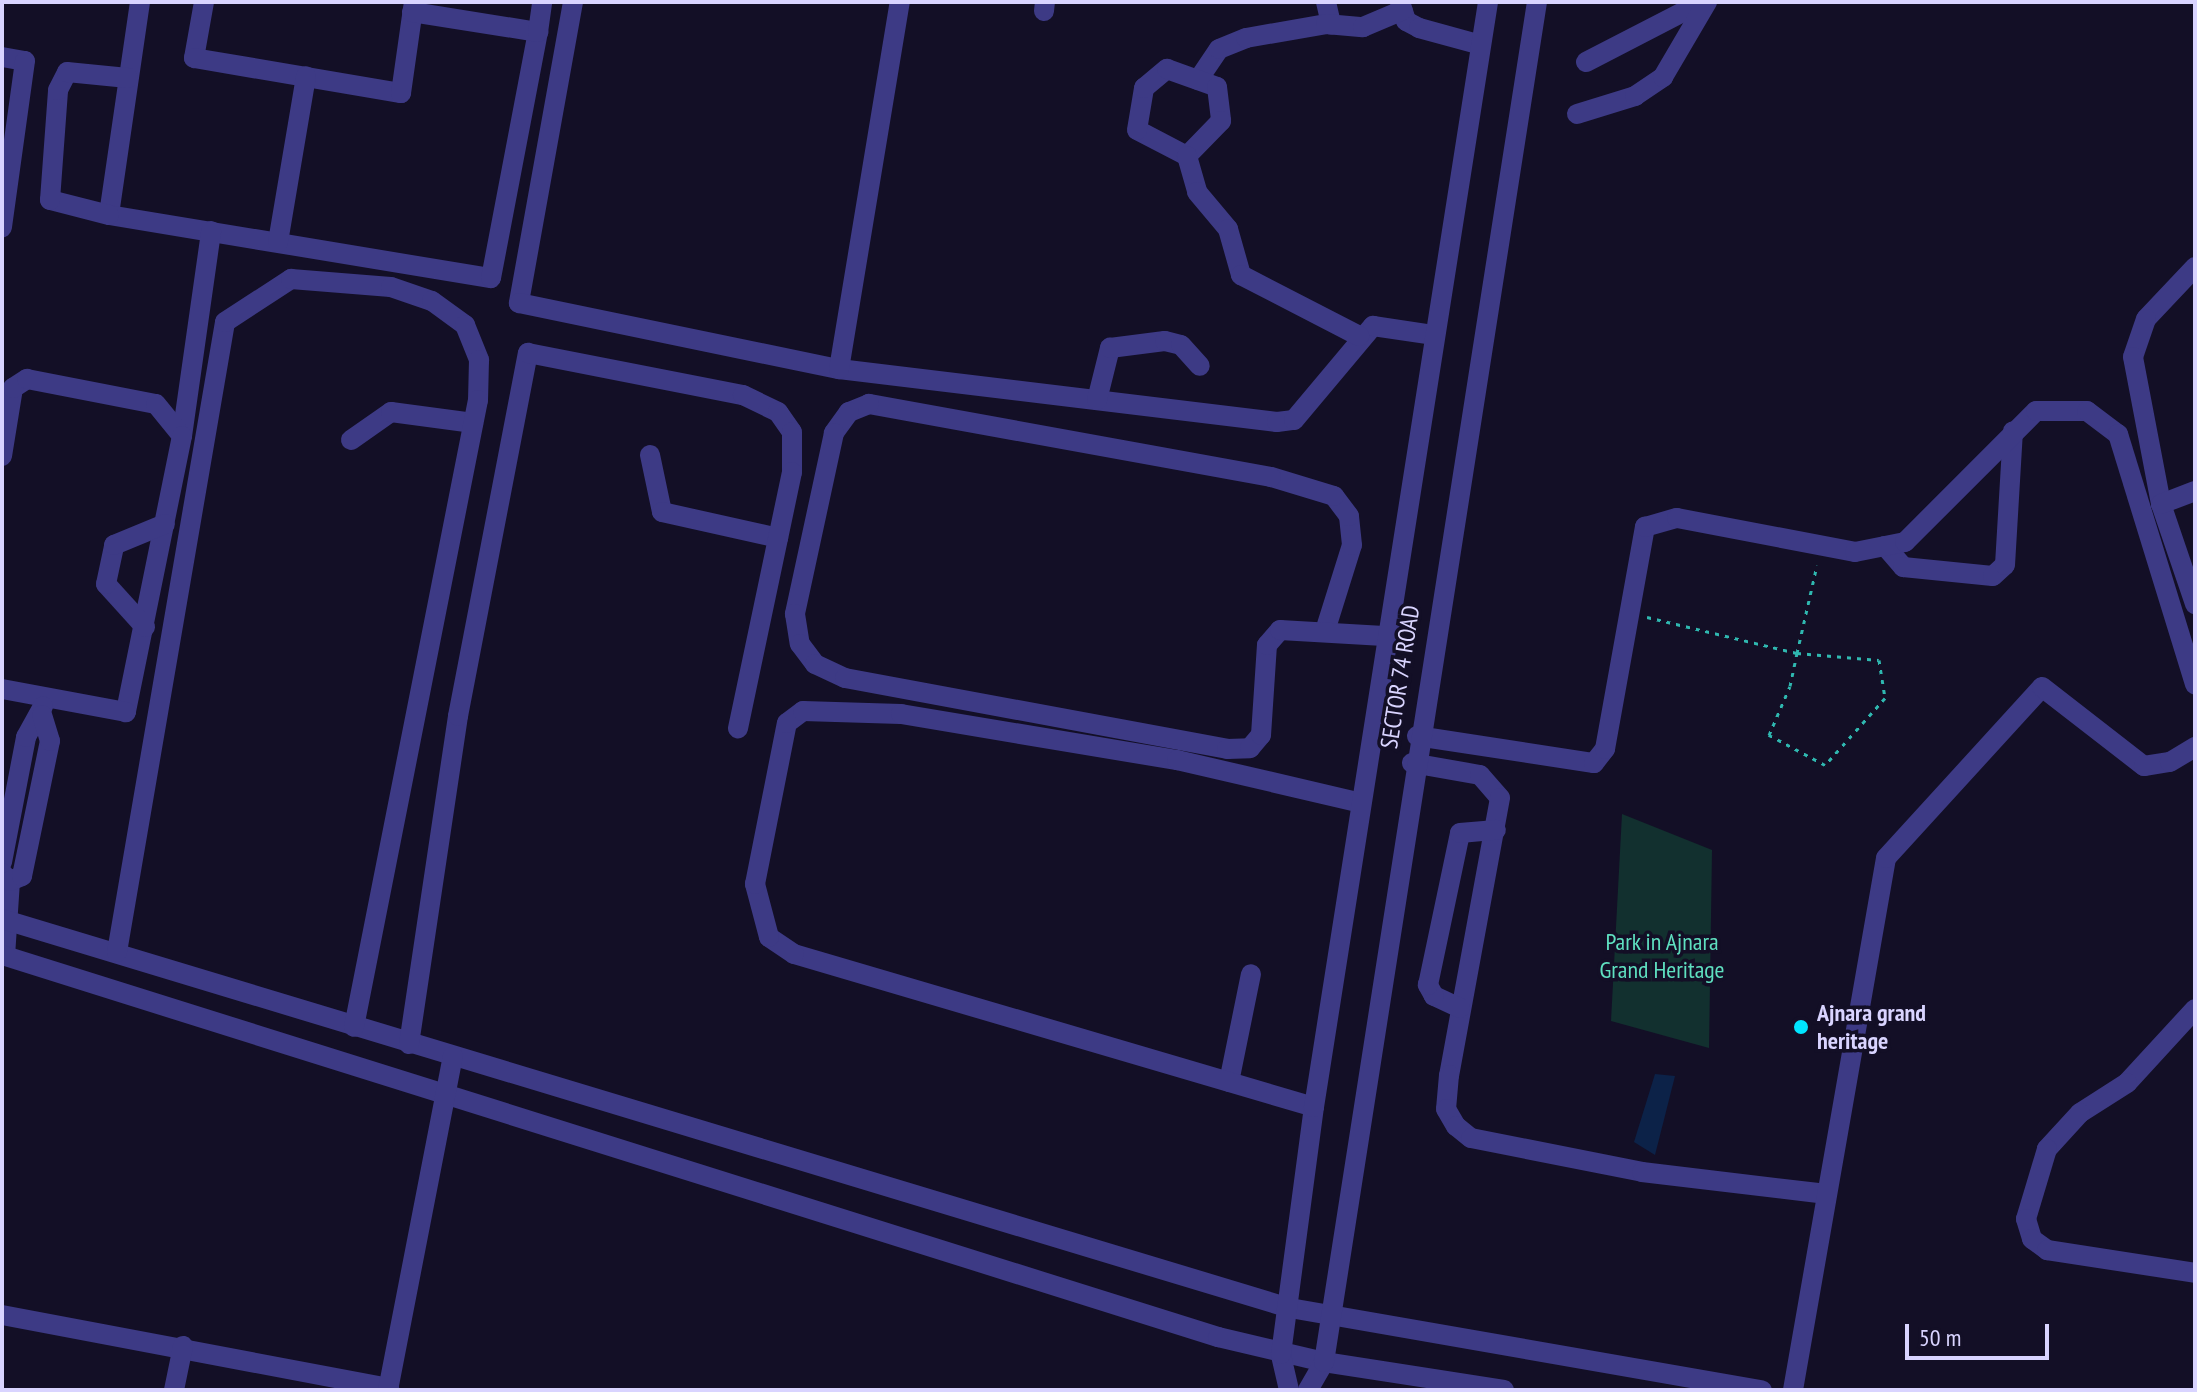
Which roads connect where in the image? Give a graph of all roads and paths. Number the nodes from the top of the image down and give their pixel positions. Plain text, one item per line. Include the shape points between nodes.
1 (140, 2) edge
2 (204, 2) edge
3 (542, 2) edge
4 (573, 2) edge
5 (900, 2) edge
6 (1326, 2) edge
7 (1488, 2) edge
8 (1537, 2) edge
9 (1705, 2) edge
10 (1402, 6) edge
11 (413, 7) edge
12 (1331, 24) junction
13 (538, 32) junction
14 (1481, 45) junction
15 (2, 57) edge
16 (1586, 62) dead end
17 (306, 76) junction
18 (128, 78) junction
19 (1198, 80) junction
20 (1577, 114) dead end
21 (1187, 156) junction
22 (109, 215) junction
23 (2, 227) edge
24 (211, 231) junction
25 (278, 242) junction
26 (2195, 267) edge
27 (1434, 335) junction
28 (1359, 336) junction
29 (1200, 366) dead end
30 (839, 369) junction
31 (1097, 400) junction
32 (473, 423) junction
33 (2013, 431) junction
34 (182, 436) junction
35 (351, 440) dead end
36 (650, 455) dead end
37 (2, 456) edge
38 (2195, 491) edge
39 (2161, 504) junction
40 (165, 524) junction
41 (778, 538) junction
42 (1822, 542) junction
43 (1885, 546) junction
44 (2195, 604) edge
45 (1630, 613) junction
46 (145, 627) junction
47 (1325, 631) junction
48 (1384, 636) junction
49 (1797, 653) junction
50 (2195, 684) edge
51 (2, 689) edge
52 (43, 706) junction
53 (738, 728) dead end
54 (1417, 736) junction
55 (1485, 747) junction
56 (2195, 747) edge
57 (1412, 763) junction
58 (1480, 775) junction
59 (1358, 802) junction
60 (1496, 830) junction
61 (5, 872) edge
62 (4, 920) edge
63 (117, 952) junction
64 (4, 956) edge
65 (1251, 974) dead end
66 (1460, 1008) junction
67 (2195, 1009) edge
68 (354, 1027) junction
69 (409, 1044) junction
70 (453, 1056) junction
71 (1229, 1082) junction
72 (445, 1095) junction
73 (1314, 1107) junction
74 (1827, 1194) junction
75 (2195, 1273) edge
76 (1290, 1308) junction
77 (1327, 1313) junction
78 (2, 1315) edge
79 (183, 1346) junction
80 (1281, 1354) junction
81 (1324, 1362) junction
82 (388, 1389) edge
83 (174, 1390) edge
84 (1289, 1390) edge
85 (1308, 1390) edge
86 (1504, 1390) edge
87 (1762, 1390) edge
88 (1793, 1390) edge

1 - 18 street
2 - 17 street via 194,58
3 - 13 street
4 - 30 street via 519,303
5 - 30 street
6 - 12 street
7 - 14 street, SECTOR 74 ROAD
8 - 54 street, SECTOR 74 ROAD
9 - 16 street
9 - 20 street via 1663,77 1635,96
10 - 12 street via 1363,27
10 - 14 street via 1419,28
11 - 13 street
11 - 17 street via 401,93
12 - 19 street via 1233,43 1219,49
13 - 25 street via 491,278
14 - 27 street, SECTOR 74 ROAD
15 - 23 street via 25,61
17 - 25 street
18 - 22 street
18 - 22 street via 67,72 58,90 50,200
19 - 21 street via 1217,87 1221,121
19 - 21 street via 1167,69 1144,88 1136,111 1137,130
21 - 28 street via 1197,192 1228,229 1241,275
22 - 24 street
24 - 25 street
24 - 34 street
26 - 39 street via 2146,319 2133,357
27 - 28 street via 1386,325
27 - 48 street, SECTOR 74 ROAD
28 - 31 street via 1294,420
29 - 31 street via 1165,341 1110,348
30 - 31 street
32 - 35 street via 391,412
32 - 63 street via 479,360 465,325 432,301 391,287 291,279 225,322
32 - 68 street
33 - 43 street via 1905,542
33 - 43 street via 2005,565 1993,576 1903,567
33 - 50 street via 2036,411 2087,411 2118,434
34 - 37 street via 156,404 27,379 13,388
34 - 40 street
36 - 41 street via 662,512
38 - 39 street
39 - 44 street
40 - 46 street
40 - 46 street via 114,545 106,584
41 - 53 street
41 - 69 street via 792,432 778,412 743,395 528,353 458,716
42 - 43 street via 1855,552
42 - 45 street via 1677,518 1654,522 1645,527
42 - 49 path
45 - 49 path
45 - 55 street via 1599,759
46 - 52 street via 126,712
47 - 47 street via 1280,630 1267,645 1261,735 1250,748 1227,749 845,678 815,664 800,644 795,614 834,433 849,412 869,404 1271,477 1334,496 1349,516 1352,545
47 - 48 street
48 - 59 street, SECTOR 74 ROAD
49 - 49 path via 1769,735 1825,765 1885,698 1885,669 1870,655
51 - 52 street
52 - 61 street via 50,741 22,876
54 - 55 street
54 - 57 street, SECTOR 74 ROAD
55 - 58 street
56 - 74 street via 2170,762 2144,766 2042,687 1886,858
57 - 58 street
57 - 77 street, SECTOR 74 ROAD
58 - 60 street via 1500,798
59 - 71 street via 1177,760 901,714 803,711 787,723 755,884 769,937 794,954
59 - 73 street, SECTOR 74 ROAD
60 - 66 street
60 - 66 street via 1460,833 1431,969 1434,996
61 - 62 street
62 - 63 street
62 - 64 street
63 - 68 street
64 - 72 street
65 - 71 street
66 - 74 street via 1446,1109 1471,1138 1642,1172
67 - 75 street via 2127,1083 2080,1113 2047,1149 2026,1219 2032,1239 2047,1250
68 - 69 street
69 - 70 street
70 - 72 street
70 - 76 street
71 - 73 street
72 - 80 street
72 - 82 street
73 - 76 street, SECTOR 74 ROAD
74 - 88 street
76 - 77 street
76 - 80 street, SECTOR 74 ROAD
77 - 81 street, SECTOR 74 ROAD
77 - 87 street
78 - 79 street
79 - 82 street
79 - 83 street
80 - 81 street
80 - 84 street
81 - 85 street
81 - 86 street

